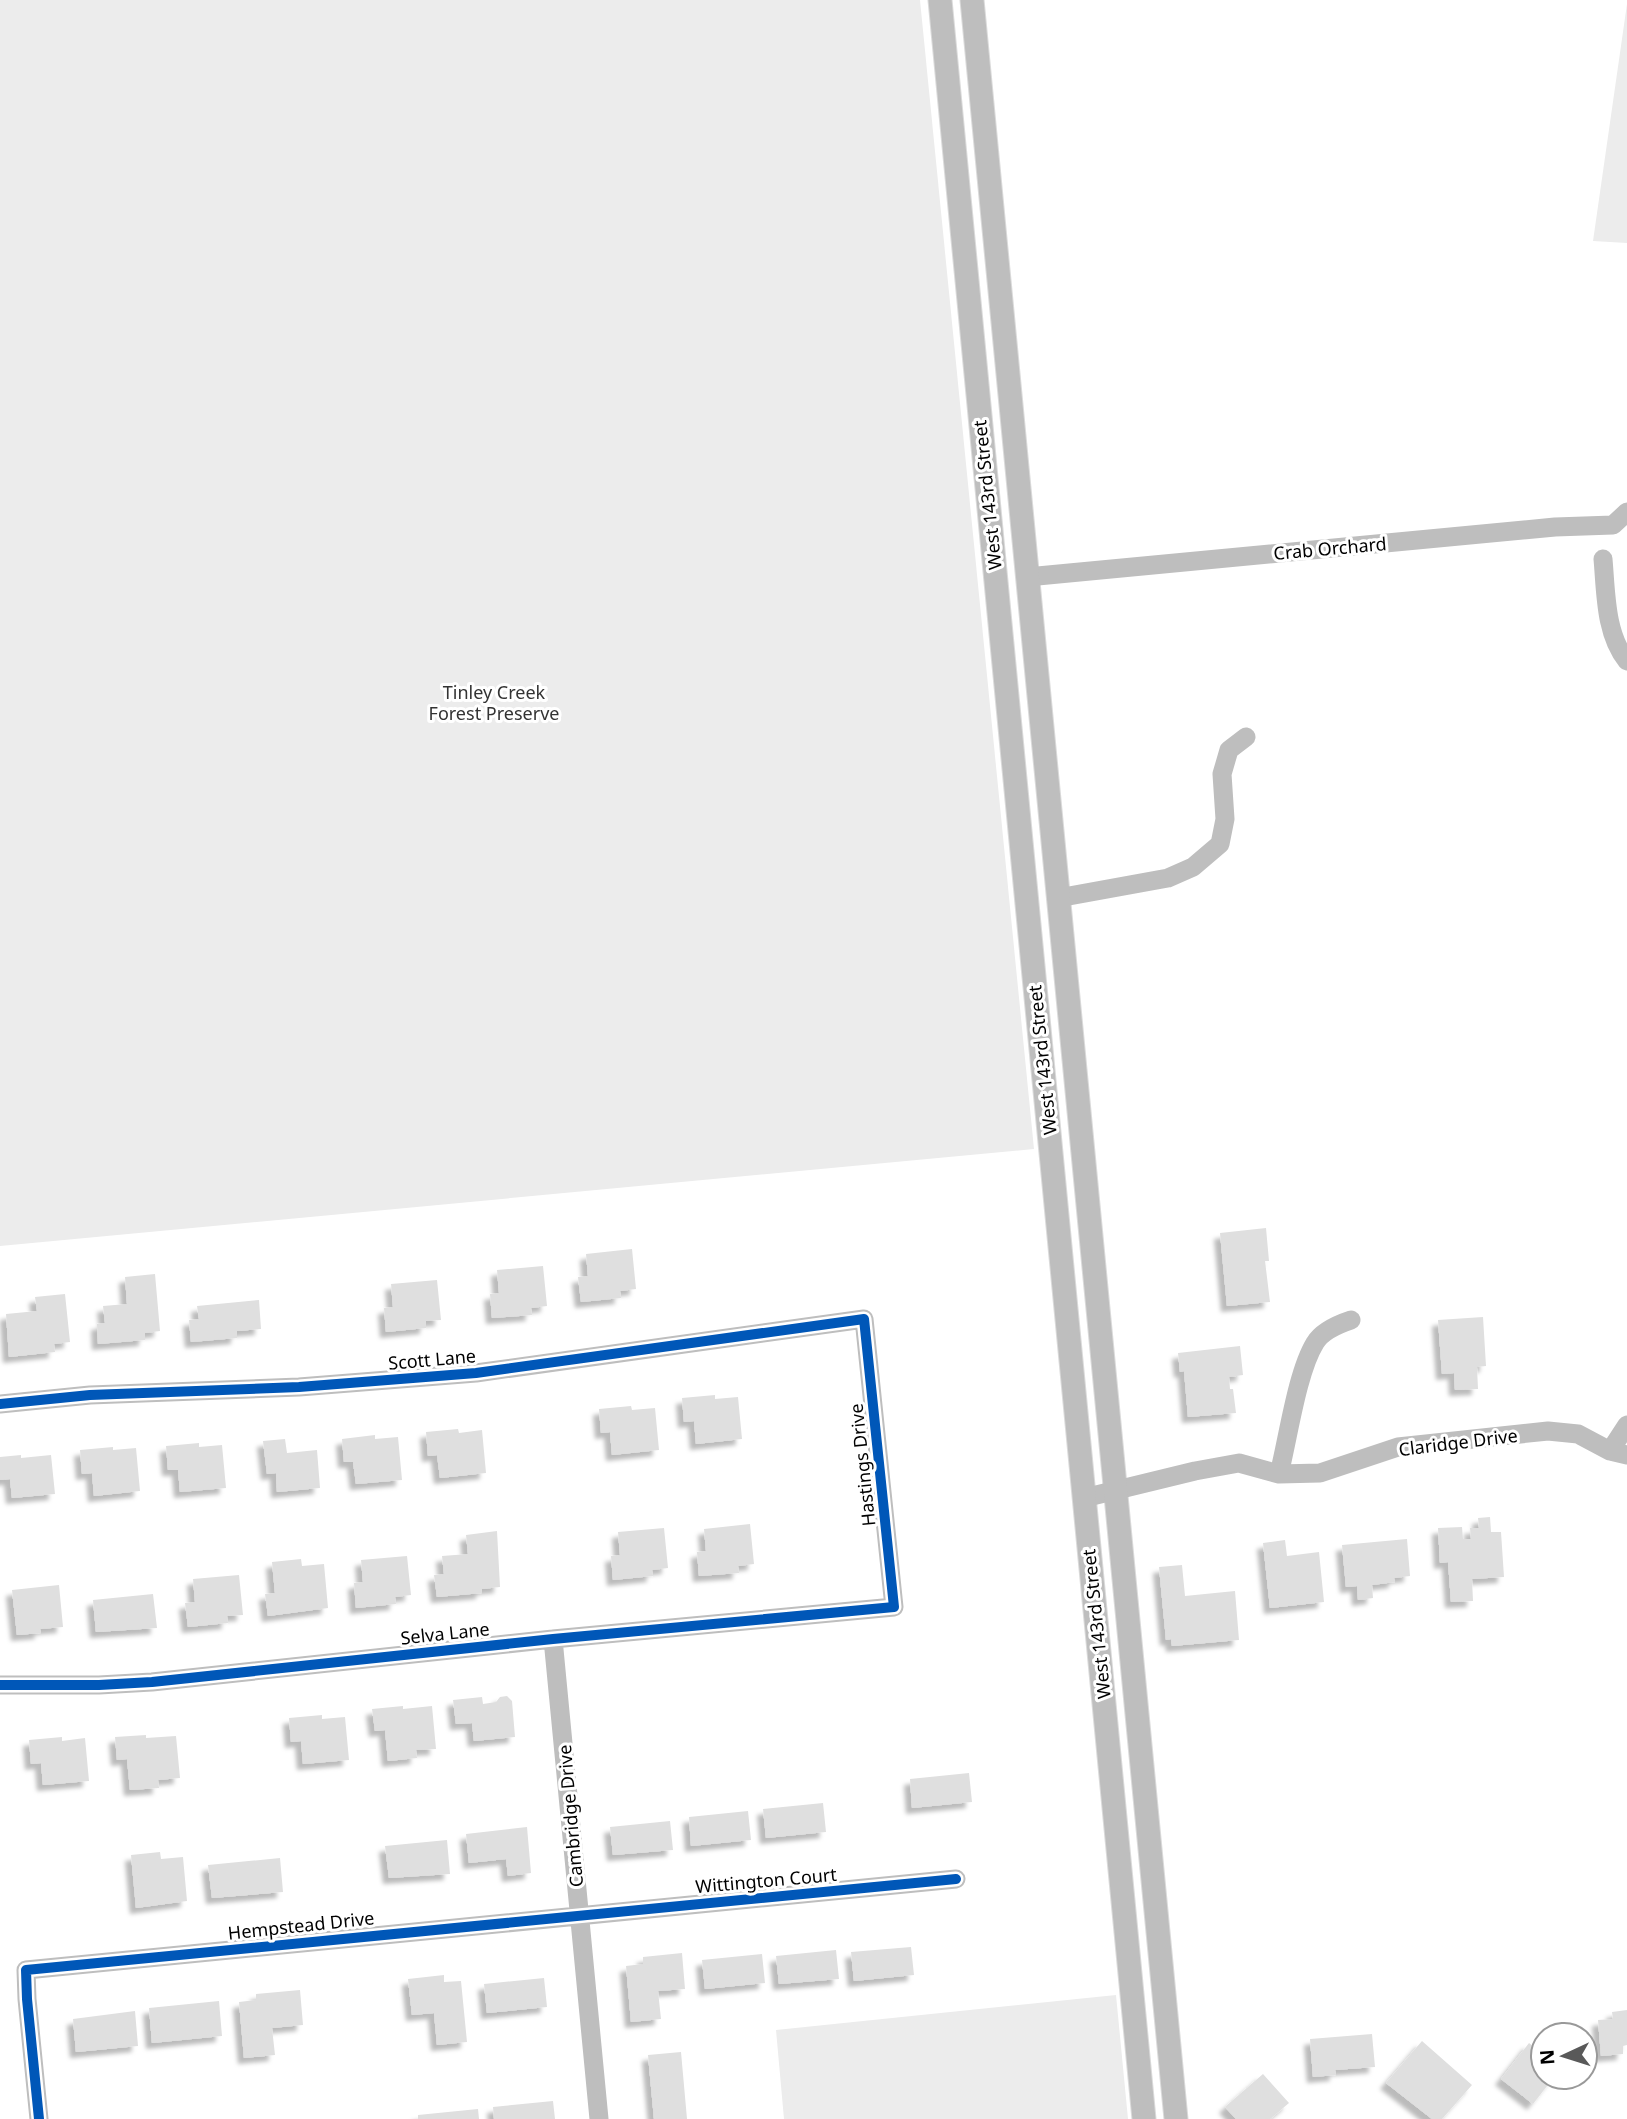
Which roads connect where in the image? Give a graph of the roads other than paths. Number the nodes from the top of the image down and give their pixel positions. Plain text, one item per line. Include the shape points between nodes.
1 (940, 0) edge
2 (972, 0) edge
3 (1627, 512) edge
4 (1602, 559) dead end
5 (1027, 577) junction
6 (1627, 661) edge
7 (1246, 737) dead end
8 (1058, 898) junction
9 (864, 1319) joint
10 (1351, 1320) dead end
11 (0, 1404) edge
12 (1627, 1425) edge
13 (1618, 1453) edge
14 (1279, 1474) junction
15 (1115, 1492) junction
16 (1084, 1499) junction
17 (894, 1607) joint
18 (553, 1639) junction
19 (0, 1685) edge
20 (956, 1880) dead end
21 (579, 1916) junction
22 (39, 2119) edge
23 (599, 2119) edge
24 (1144, 2119) edge
25 (1176, 2119) edge

1 - 16 main road, West 143rd Street
2 - 5 main road, West 143rd Street
3 - 5 street, Crab Orchard via 1613,525
4 - 6 street via 1607,611
5 - 8 main road, West 143rd Street
7 - 8 street via 1229,750 1222,774 1225,819 1220,844 1194,867 1168,878
8 - 15 main road, West 143rd Street
9 - 11 street, Scott Lane via 476,1373
9 - 17 street, Hastings Drive
10 - 14 street via 1316,1341 1303,1371
12 - 13 street
13 - 14 street, Claridge Drive via 1578,1434 1548,1432 1398,1447 1320,1473
14 - 15 street, Claridge Drive via 1239,1463
15 - 16 street, Claridge Drive
15 - 25 main road, West 143rd Street
16 - 24 main road, West 143rd Street
17 - 18 street, Selva Lane
18 - 19 street, Selva Lane via 152,1682
18 - 21 street, Cambridge Drive
20 - 21 street, Wittington Court
21 - 22 street, Hempstead Drive via 26,1970
21 - 23 street, Cambridge Drive

